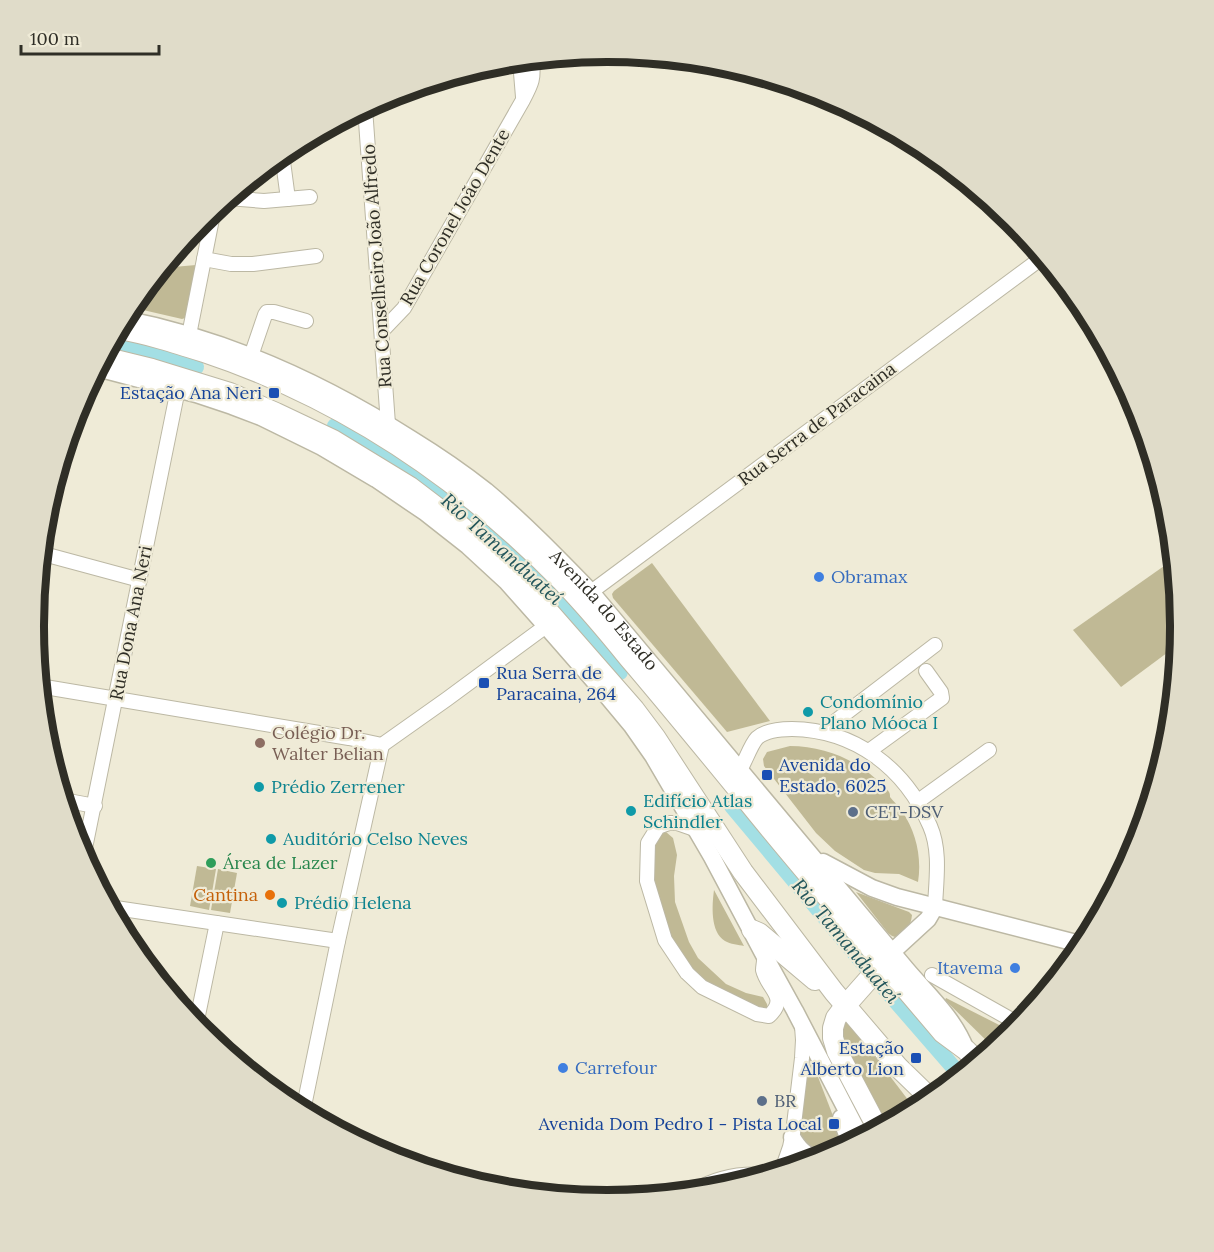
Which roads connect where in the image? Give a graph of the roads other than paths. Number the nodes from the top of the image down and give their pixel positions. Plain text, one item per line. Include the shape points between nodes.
1 (533, 67) edge
2 (521, 69) edge
3 (523, 100) junction
4 (366, 117) edge
5 (283, 165) edge
6 (310, 196) dead end
7 (239, 199) edge
8 (288, 199) junction
9 (210, 226) edge
10 (316, 256) dead end
11 (204, 259) junction
12 (1037, 261) edge
13 (133, 321) edge
14 (306, 321) dead end
15 (127, 331) edge
16 (382, 331) junction
17 (189, 335) junction
18 (251, 356) junction
19 (111, 359) edge
20 (106, 370) edge
21 (178, 389) junction
22 (388, 424) junction
23 (48, 556) edge
24 (140, 580) junction
25 (591, 592) junction
26 (546, 626) junction
27 (935, 645) dead end
28 (926, 671) dead end
29 (47, 687) edge
30 (116, 699) junction
31 (827, 733) junction
32 (382, 745) junction
33 (989, 750) dead end
34 (869, 752) junction
35 (740, 770) junction
36 (71, 802) edge
37 (917, 802) junction
38 (95, 806) junction
39 (697, 830) junction
40 (86, 843) edge
41 (810, 853) junction
42 (935, 907) junction
43 (122, 913) edge
44 (217, 923) junction
45 (752, 930) junction
46 (338, 940) junction
47 (1074, 942) edge
48 (764, 955) junction
49 (888, 957) junction
50 (932, 975) dead end
51 (830, 987) junction
52 (845, 1006) junction
53 (198, 1013) edge
54 (1010, 1019) edge
55 (801, 1024) junction
56 (975, 1054) edge
57 (898, 1067) junction
58 (830, 1076) junction
59 (924, 1092) edge
60 (917, 1097) edge
61 (305, 1102) edge
62 (873, 1122) edge
63 (857, 1130) edge
64 (847, 1135) edge
65 (791, 1142) junction
66 (805, 1154) edge
67 (797, 1157) edge
68 (785, 1161) edge

1 - 3 street, Rua Coronel João Dente via 532,82
2 - 3 street
3 - 16 street, Rua Coronel João Dente via 404,308
4 - 16 street, Rua Conselheiro João Alfredo
5 - 8 street
6 - 8 street
7 - 8 street
9 - 11 street
10 - 11 street via 253,264
11 - 17 street
12 - 25 street, Rua Serra de Paracaina
13 - 17 main road, Avenida do Estado
14 - 18 street via 267,312
15 - 49 highway, Avenida do Estado via 257,370 330,405 414,456 480,506 564,583 774,833
16 - 22 street, Rua Conselheiro João Alfredo
17 - 18 main road, Avenida do Estado
18 - 22 main road, Avenida do Estado via 278,366
19 - 51 highway via 230,393 276,413 375,465 456,522 535,596 634,709 743,872
20 - 21 main road
21 - 24 street, Rua Dona Ana Neri
21 - 26 main road via 261,417 376,479 468,546
22 - 25 main road, Avenida do Estado via 485,490
23 - 24 street
24 - 30 street, Rua Dona Ana Neri
25 - 35 main road, Avenida do Estado
26 - 32 street
26 - 39 main road via 632,726
27 - 31 street via 833,723
28 - 34 street via 942,698
29 - 30 street
30 - 32 street
30 - 38 street, Rua Dona Ana Neri
31 - 34 street
31 - 35 street via 785,729 767,732 757,739
32 - 46 street
33 - 37 street
34 - 37 street
35 - 41 main road, Avenida do Estado
36 - 38 street
37 - 42 street via 931,828 937,854
38 - 40 street, Rua Dona Ana Neri
39 - 45 main road
39 - 48 street via 669,823 658,827 648,843 647,881 665,940 687,973 702,987 769,1016 778,998 763,970
41 - 42 main road via 872,888
41 - 49 main road, Avenida do Estado
42 - 47 main road
42 - 49 main road via 928,919
43 - 44 street
44 - 46 street
44 - 53 street
45 - 48 main road
45 - 51 highway via 819,983
46 - 61 street
48 - 55 main road
49 - 52 highway
49 - 56 highway, Avenida do Estado via 943,1033
50 - 54 street
51 - 52 highway
52 - 57 highway
52 - 62 highway via 832,1028 833,1038
55 - 58 main road
55 - 65 street via 802,1058
57 - 59 highway
57 - 60 highway
58 - 63 main road
58 - 64 main road
65 - 66 main road
65 - 67 main road
65 - 68 street

